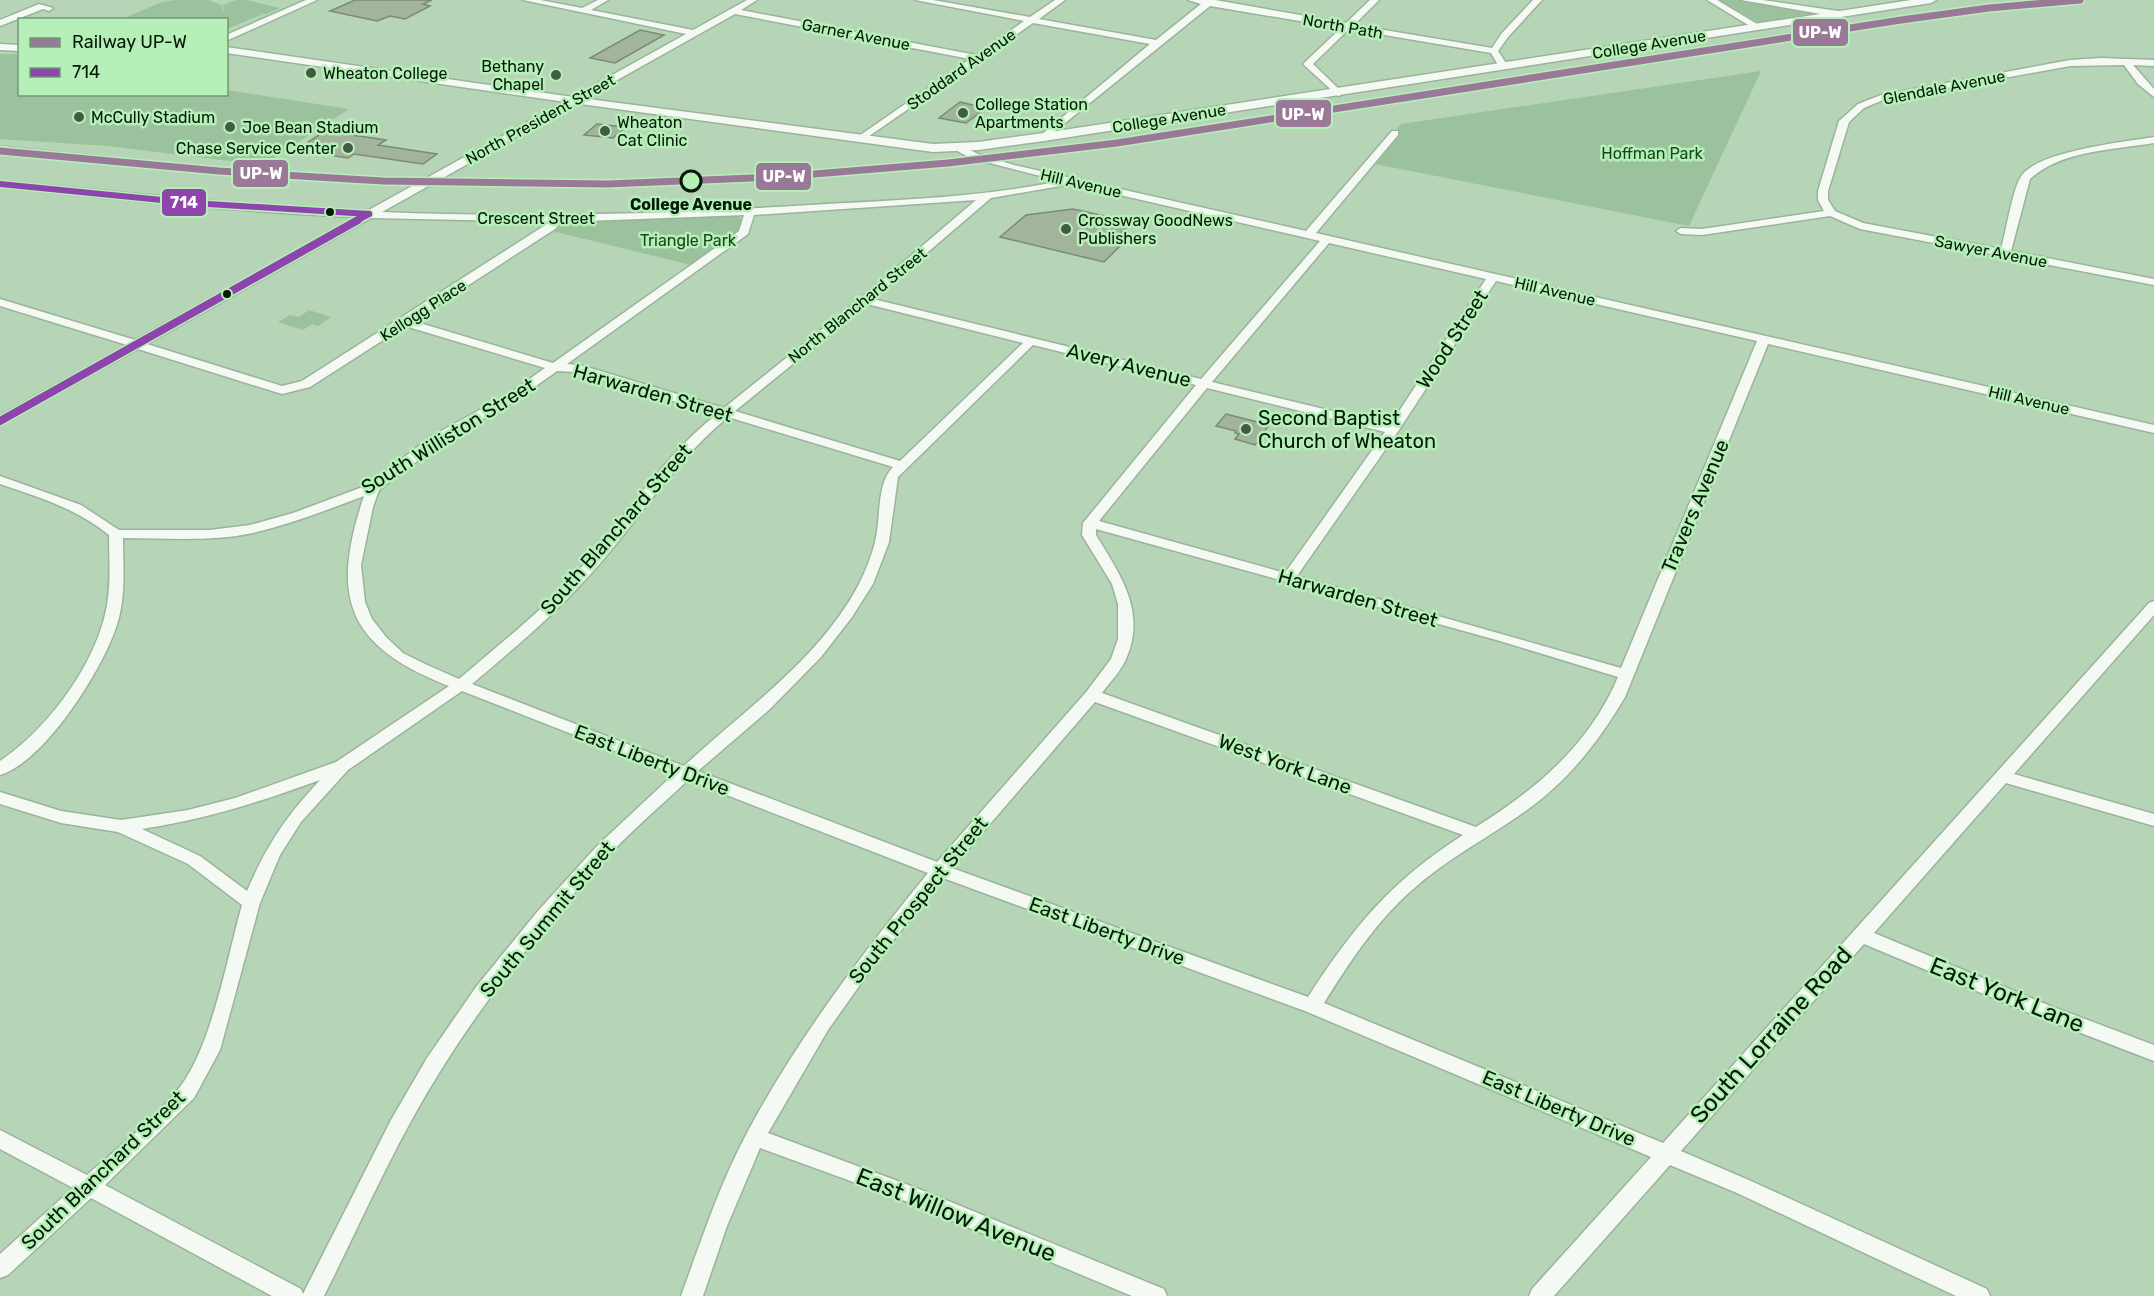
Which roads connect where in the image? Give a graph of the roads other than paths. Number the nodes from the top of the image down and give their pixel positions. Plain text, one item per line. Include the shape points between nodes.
1 (313, 0) edge
2 (527, 0) edge
3 (604, 0) edge
4 (753, 0) edge
5 (919, 0) edge
6 (1061, 0) edge
7 (1192, 0) edge
8 (1375, 0) edge
9 (1538, 0) edge
10 (1711, 0) edge
11 (1745, 0) edge
12 (1931, 0) edge
13 (1211, 1) edge
14 (1899, 2) edge
15 (583, 11) junction
16 (733, 11) junction
17 (1838, 14) junction
18 (1032, 20) junction
19 (1347, 26) junction
20 (1758, 27) junction
21 (695, 33) junction
22 (228, 37) edge
23 (1160, 43) junction
24 (0, 47) edge
25 (18, 48) edge
26 (228, 50) edge
27 (1494, 51) junction
28 (979, 57) junction
29 (2126, 61) junction
30 (2154, 63) edge
31 (1503, 66) junction
32 (1338, 93) junction
33 (2154, 94) edge
34 (573, 100) junction
35 (1395, 133) dead end
36 (1044, 137) junction
37 (862, 138) junction
38 (2154, 140) edge
39 (958, 147) junction
40 (1072, 181) junction
41 (0, 184) edge
42 (988, 195) junction
43 (750, 212) junction
44 (1831, 213) junction
45 (369, 214) junction
46 (558, 219) junction
47 (1681, 231) dead end
48 (1309, 235) junction
49 (1327, 239) junction
50 (2005, 254) junction
51 (1493, 277) junction
52 (2154, 282) edge
53 (864, 300) junction
54 (0, 302) edge
55 (404, 322) junction
56 (1764, 339) junction
57 (1032, 340) junction
58 (138, 344) junction
59 (554, 367) junction
60 (1204, 383) junction
61 (725, 413) junction
62 (0, 421) edge
63 (2154, 429) edge
64 (1394, 430) junction
65 (902, 466) junction
66 (0, 480) edge
67 (373, 488) junction
68 (1090, 523) junction
69 (116, 534) junction
70 (1288, 579) junction
71 (2154, 606) edge
72 (1625, 674) junction
73 (461, 685) junction
74 (1092, 695) junction
75 (342, 766) junction
76 (0, 769) edge
77 (687, 773) junction
78 (2005, 777) junction
79 (0, 798) edge
80 (2154, 820) edge
81 (122, 826) junction
82 (1478, 834) junction
83 (940, 871) junction
84 (251, 903) junction
85 (1860, 935) junction
86 (1312, 1006) junction
87 (2154, 1053) edge
88 (755, 1137) junction
89 (0, 1139) edge
90 (1666, 1154) junction
91 (89, 1186) junction
92 (0, 1268) edge
93 (292, 1296) edge
94 (313, 1296) edge
95 (692, 1296) edge
96 (1156, 1296) edge
97 (1540, 1296) edge
98 (1980, 1296) edge

1 - 22 street
2 - 15 street
3 - 15 street
4 - 16 street, North President Street
5 - 18 street
6 - 18 street, Stoddard Avenue
7 - 13 street, North Path
8 - 19 street
9 - 27 street
10 - 20 street
11 - 17 street
12 - 14 street, College Avenue
13 - 19 street, North Path
13 - 23 street
14 - 17 street, College Avenue
15 - 21 street
16 - 21 street, North President Street
16 - 28 street, Garner Avenue
17 - 20 street, College Avenue
18 - 23 street
18 - 28 street, Stoddard Avenue
19 - 27 street, North Path
19 - 32 street via 1308,64
20 - 31 street, College Avenue
21 - 34 street, North President Street
23 - 36 street
24 - 25 street
26 - 34 street, College Avenue
27 - 31 street
28 - 37 street, Stoddard Avenue
29 - 30 street, Glendale Avenue
29 - 33 street
29 - 44 street, Glendale Avenue via 2070,63 1907,91 1861,106 1844,121 1838,137 1823,191 1823,200
31 - 32 street, College Avenue
32 - 36 street, College Avenue
34 - 37 street, College Avenue
34 - 45 street, North President Street
35 - 48 street
36 - 39 street, College Avenue
37 - 39 street, College Avenue via 933,148
38 - 50 street via 2050,160 2030,171
39 - 40 street, Hill Avenue via 986,160
40 - 42 street, Crescent Street
40 - 48 street, Hill Avenue
41 - 45 street, Crescent Street via 181,202
42 - 43 street, Crescent Street
42 - 53 street, North Blanchard Street
43 - 46 street, Crescent Street
43 - 59 street, South Williston Street via 744,232
44 - 47 street via 1702,232
44 - 50 street, Sawyer Avenue via 1860,226
45 - 46 street, Crescent Street
45 - 58 street, North President Street
46 - 55 street, Kellogg Place
48 - 49 street, Hill Avenue
49 - 51 street, Hill Avenue
49 - 60 street
50 - 52 street, Sawyer Avenue
51 - 56 street, Hill Avenue
51 - 64 street, Wood Street
53 - 57 street, Avery Avenue
53 - 61 street, North Blanchard Street
54 - 58 street
55 - 58 street, Kellogg Place via 306,384 282,390
55 - 59 street, Harwarden Street
56 - 63 street, Hill Avenue
56 - 72 street, Travers Avenue
57 - 60 street, Avery Avenue
57 - 65 street, South Summit Street
58 - 62 street, North President Street
59 - 61 street, Harwarden Street via 576,368
59 - 67 street, South Williston Street via 511,398 437,439
60 - 64 street, Avery Avenue
60 - 68 street
61 - 65 street, Harwarden Street
61 - 73 street, South Blanchard Street via 697,436 562,596
64 - 70 street, Wood Street
65 - 77 street, South Summit Street via 891,476 877,559 847,614 791,679
66 - 69 street via 75,506
67 - 69 street, South Williston Street via 251,529 210,534
67 - 73 street, East Liberty Drive via 356,540 355,594 359,610 387,647 404,660
68 - 70 street, Harwarden Street
68 - 74 street, South Prospect Street via 1089,535 1119,584 1126,619 1118,660
69 - 76 street via 115,605 98,653 75,692 46,729 27,750
70 - 72 street, Harwarden Street
71 - 78 street, South Lorraine Road
72 - 82 street, Travers Avenue via 1605,718 1576,758 1540,791
73 - 75 street, South Blanchard Street
73 - 77 street, East Liberty Drive
74 - 82 street, West York Lane
74 - 83 street, South Prospect Street
75 - 81 street via 239,803
75 - 84 street, South Blanchard Street via 296,818 272,853
77 - 83 street, East Liberty Drive
77 - 94 street, South Summit Street via 598,856 483,992 398,1126
78 - 80 street
78 - 85 street, South Lorraine Road via 1977,803
79 - 81 street via 61,817
81 - 84 street via 194,860
82 - 86 street, Travers Avenue via 1438,859 1386,904 1349,948
83 - 86 street, East Liberty Drive
83 - 88 street, South Prospect Street via 846,989
84 - 91 street, South Blanchard Street via 213,1045 187,1092
85 - 87 street, East York Lane
85 - 90 street, South Lorraine Road
86 - 90 street, East Liberty Drive
88 - 95 street, South Prospect Street
88 - 96 street, East Willow Avenue via 907,1193
89 - 91 street
90 - 97 street, South Lorraine Road
90 - 98 street, East Liberty Drive
91 - 92 street, South Blanchard Street
91 - 93 street

